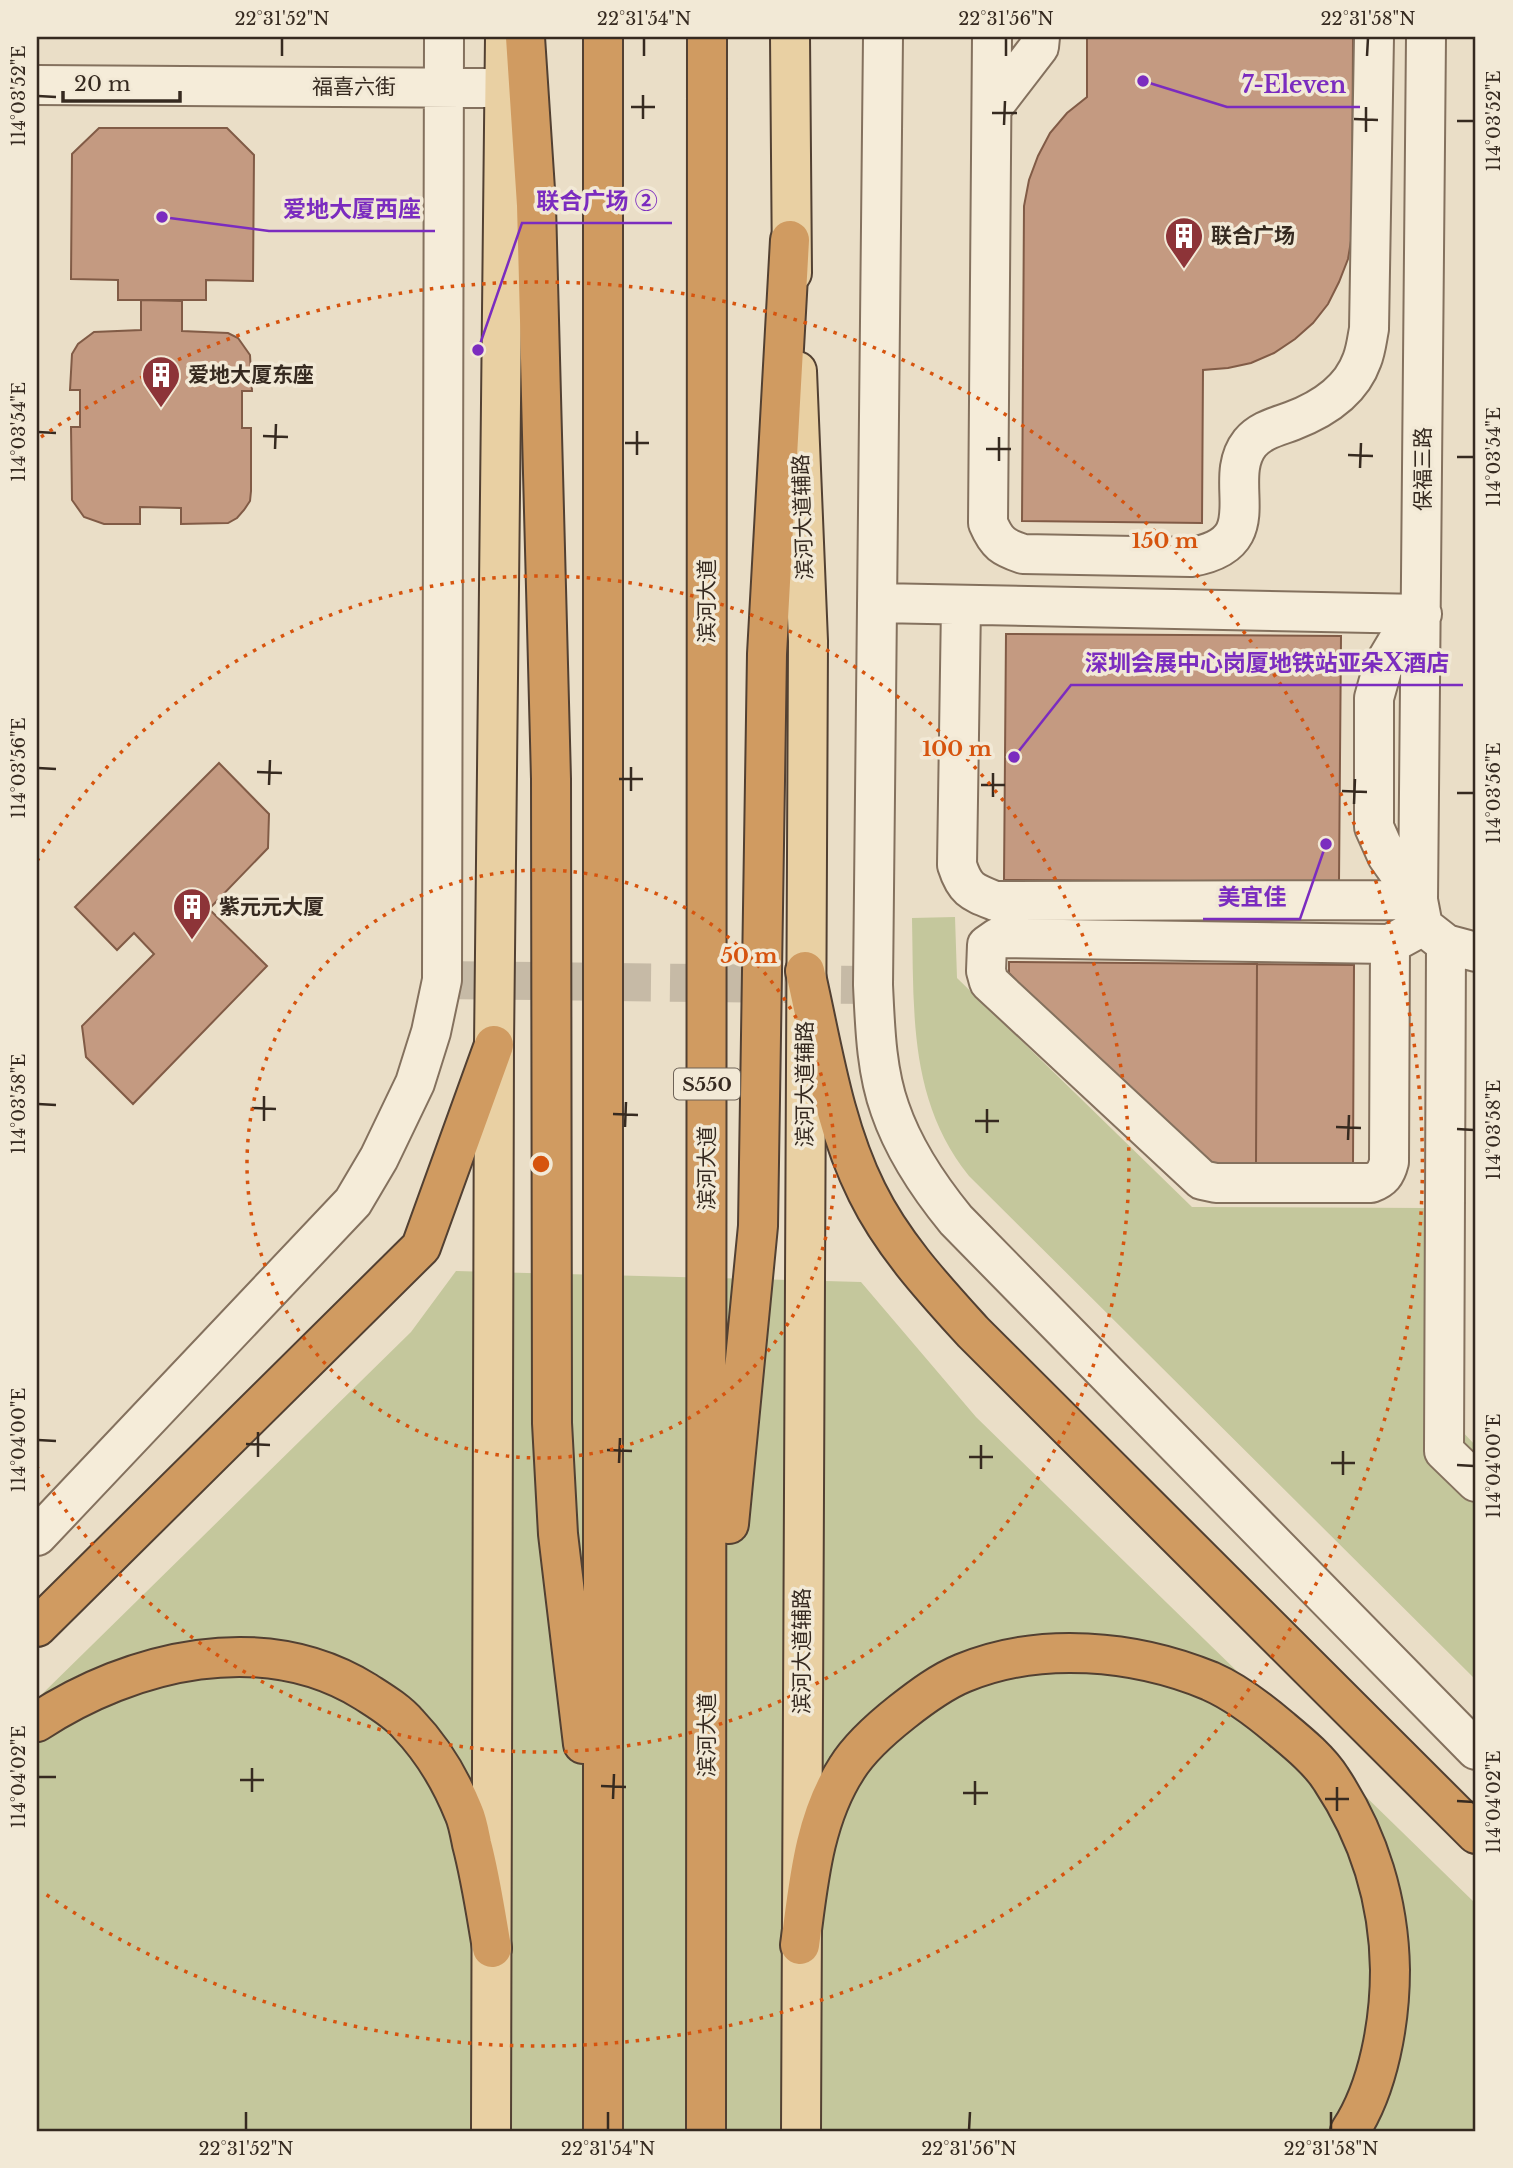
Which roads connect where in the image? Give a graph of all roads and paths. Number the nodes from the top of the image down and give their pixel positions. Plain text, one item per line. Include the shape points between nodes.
1 (444, 37) edge
2 (505, 37) edge
3 (525, 37) edge
4 (603, 37) edge
5 (707, 37) edge
6 (790, 37) edge
7 (883, 37) edge
8 (992, 37) edge
9 (1040, 37) edge
10 (1374, 37) edge
11 (1426, 37) edge
12 (37, 85) edge
13 (444, 88) junction
14 (504, 88) junction
15 (992, 108) junction
16 (790, 240) junction
17 (877, 603) junction
18 (961, 604) junction
19 (1422, 614) junction
20 (1441, 931) edge
21 (1390, 944) junction
22 (805, 971) junction
23 (494, 1045) junction
24 (1476, 1482) edge
25 (37, 1536) edge
26 (37, 1627) edge
27 (37, 1722) edge
28 (1476, 1749) edge
29 (707, 1770) junction
30 (1476, 1834) edge
31 (603, 1883) junction
32 (800, 1945) junction
33 (492, 1948) junction
34 (491, 2131) edge
35 (603, 2131) edge
36 (706, 2131) edge
37 (801, 2131) edge
38 (1350, 2131) edge

1 - 13 street
2 - 14 main road
3 - 31 highway via 540,307 551,779 552,1423 570,1649
4 - 31 highway
5 - 29 highway, 滨河大道 / S550
6 - 16 main road, 滨河大道辅路
7 - 17 street
8 - 15 street
9 - 15 street via 1040,47
10 - 15 street via 1368,329 1362,361 1345,388 1322,408 1263,431 1249,444 1241,463 1240,516 1224,546 1211,553 1023,554 994,538 987,510
11 - 19 street, 保福三路
12 - 13 street, 福喜六街
13 - 14 street, 福喜六街
13 - 25 street via 442,980 431,1032 399,1119 353,1202
14 - 23 main road
16 - 22 main road, 滨河大道辅路 via 808,640
16 - 29 highway via 767,654 758,1226
17 - 18 street
17 - 28 street via 874,1028 889,1108 902,1136 933,1192 957,1220
18 - 19 street
18 - 20 street via 957,865 962,882 975,893 995,901
19 - 20 street, 保福三路
20 - 21 street
20 - 24 street, 保福三路 via 1444,1451
21 - 21 street via 997,938 987,945 986,971 989,982 1202,1180 1371,1183 1380,1180 1389,1162
22 - 30 highway via 845,1134 867,1192 931,1287
22 - 32 main road, 滨河大道辅路
23 - 26 highway via 421,1247
23 - 33 main road
27 - 33 highway via 70,1700 119,1679 198,1659 276,1659 346,1679 407,1722 449,1782 466,1816
29 - 36 highway, 滨河大道 / S550
31 - 35 highway
32 - 37 main road, 滨河大道辅路
32 - 38 highway via 810,1868 826,1808 847,1766 887,1724 922,1697 962,1673 1009,1658 1060,1653 1158,1664 1212,1682 1258,1709 1330,1777 1359,1828 1378,1880 1389,1941 1390,2004 1379,2063
33 - 34 main road

